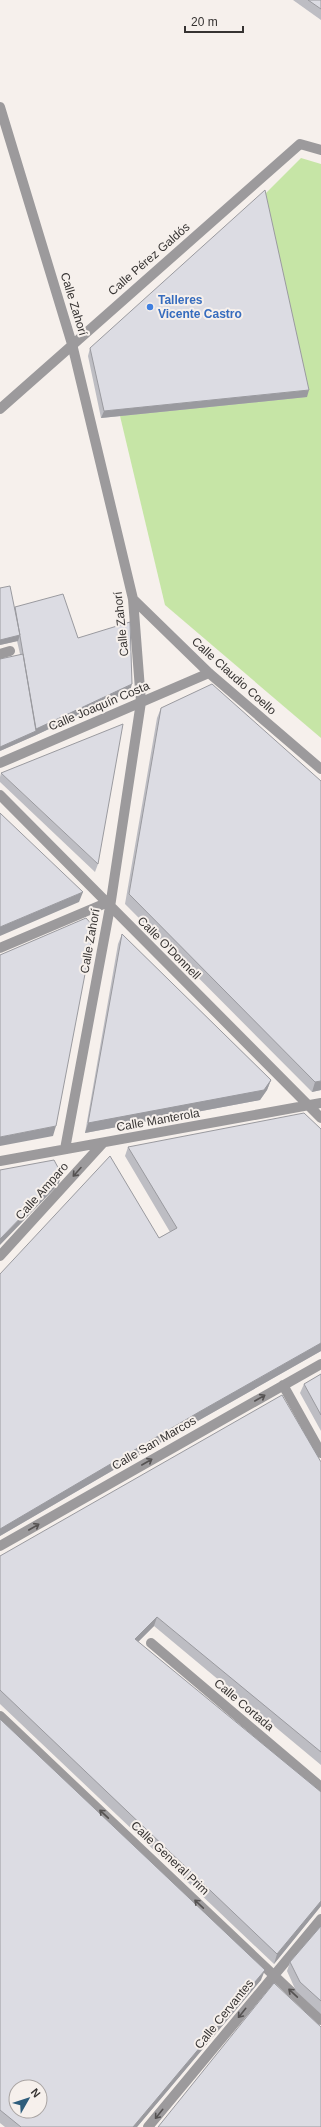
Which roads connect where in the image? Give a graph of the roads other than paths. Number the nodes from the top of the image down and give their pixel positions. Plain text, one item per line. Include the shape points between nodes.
1 (0, 107) edge
2 (321, 150) edge
3 (72, 344) junction
4 (0, 409) edge
5 (133, 599) junction
6 (209, 673) junction
7 (141, 702) junction
8 (0, 763) edge
9 (321, 769) edge
10 (0, 795) edge
11 (108, 905) junction
12 (0, 948) edge
13 (321, 1103) edge
14 (309, 1106) junction
15 (321, 1118) edge
16 (103, 1143) junction
17 (65, 1150) junction
18 (0, 1161) edge
19 (0, 1256) edge
20 (321, 1364) edge
21 (283, 1385) junction
22 (321, 1453) edge
23 (0, 1546) edge
24 (151, 1643) dead end
25 (0, 1716) edge
26 (321, 1787) edge
27 (321, 1919) edge
28 (274, 1974) junction
29 (321, 2020) edge
30 (148, 2127) edge

1 - 3 street, Calle Zahorí
2 - 3 street, Calle Pérez Galdós via 300,144
3 - 4 street, Calle Pérez Galdós
3 - 5 street, Calle Zahorí
5 - 6 street, Calle Claudio Coello
5 - 7 street, Calle Zahorí
6 - 7 street, Calle Joaquín Costa
6 - 9 street, Calle Claudio Coello
7 - 8 street, Calle Joaquín Costa
7 - 11 street, Calle Zahorí
10 - 11 street, Calle O'Donnell
11 - 12 street
11 - 14 street, Calle O'Donnell
11 - 17 street, Calle Zahorí
13 - 14 street, Calle Manterola
14 - 15 street, Calle O'Donnell
14 - 16 street, Calle Manterola
16 - 17 street, Calle Manterola
16 -> 19 street, Calle Amparo
17 - 18 street, Calle Manterola
20 - 21 street, Calle San Marcos
21 - 22 street
23 -> 21 street, Calle San Marcos
24 - 26 street, Calle Cortada
28 -> 25 street, Calle General Prim
27 - 28 street, Calle Cervantes
29 -> 28 street, Calle General Prim
28 -> 30 street, Calle Cervantes

